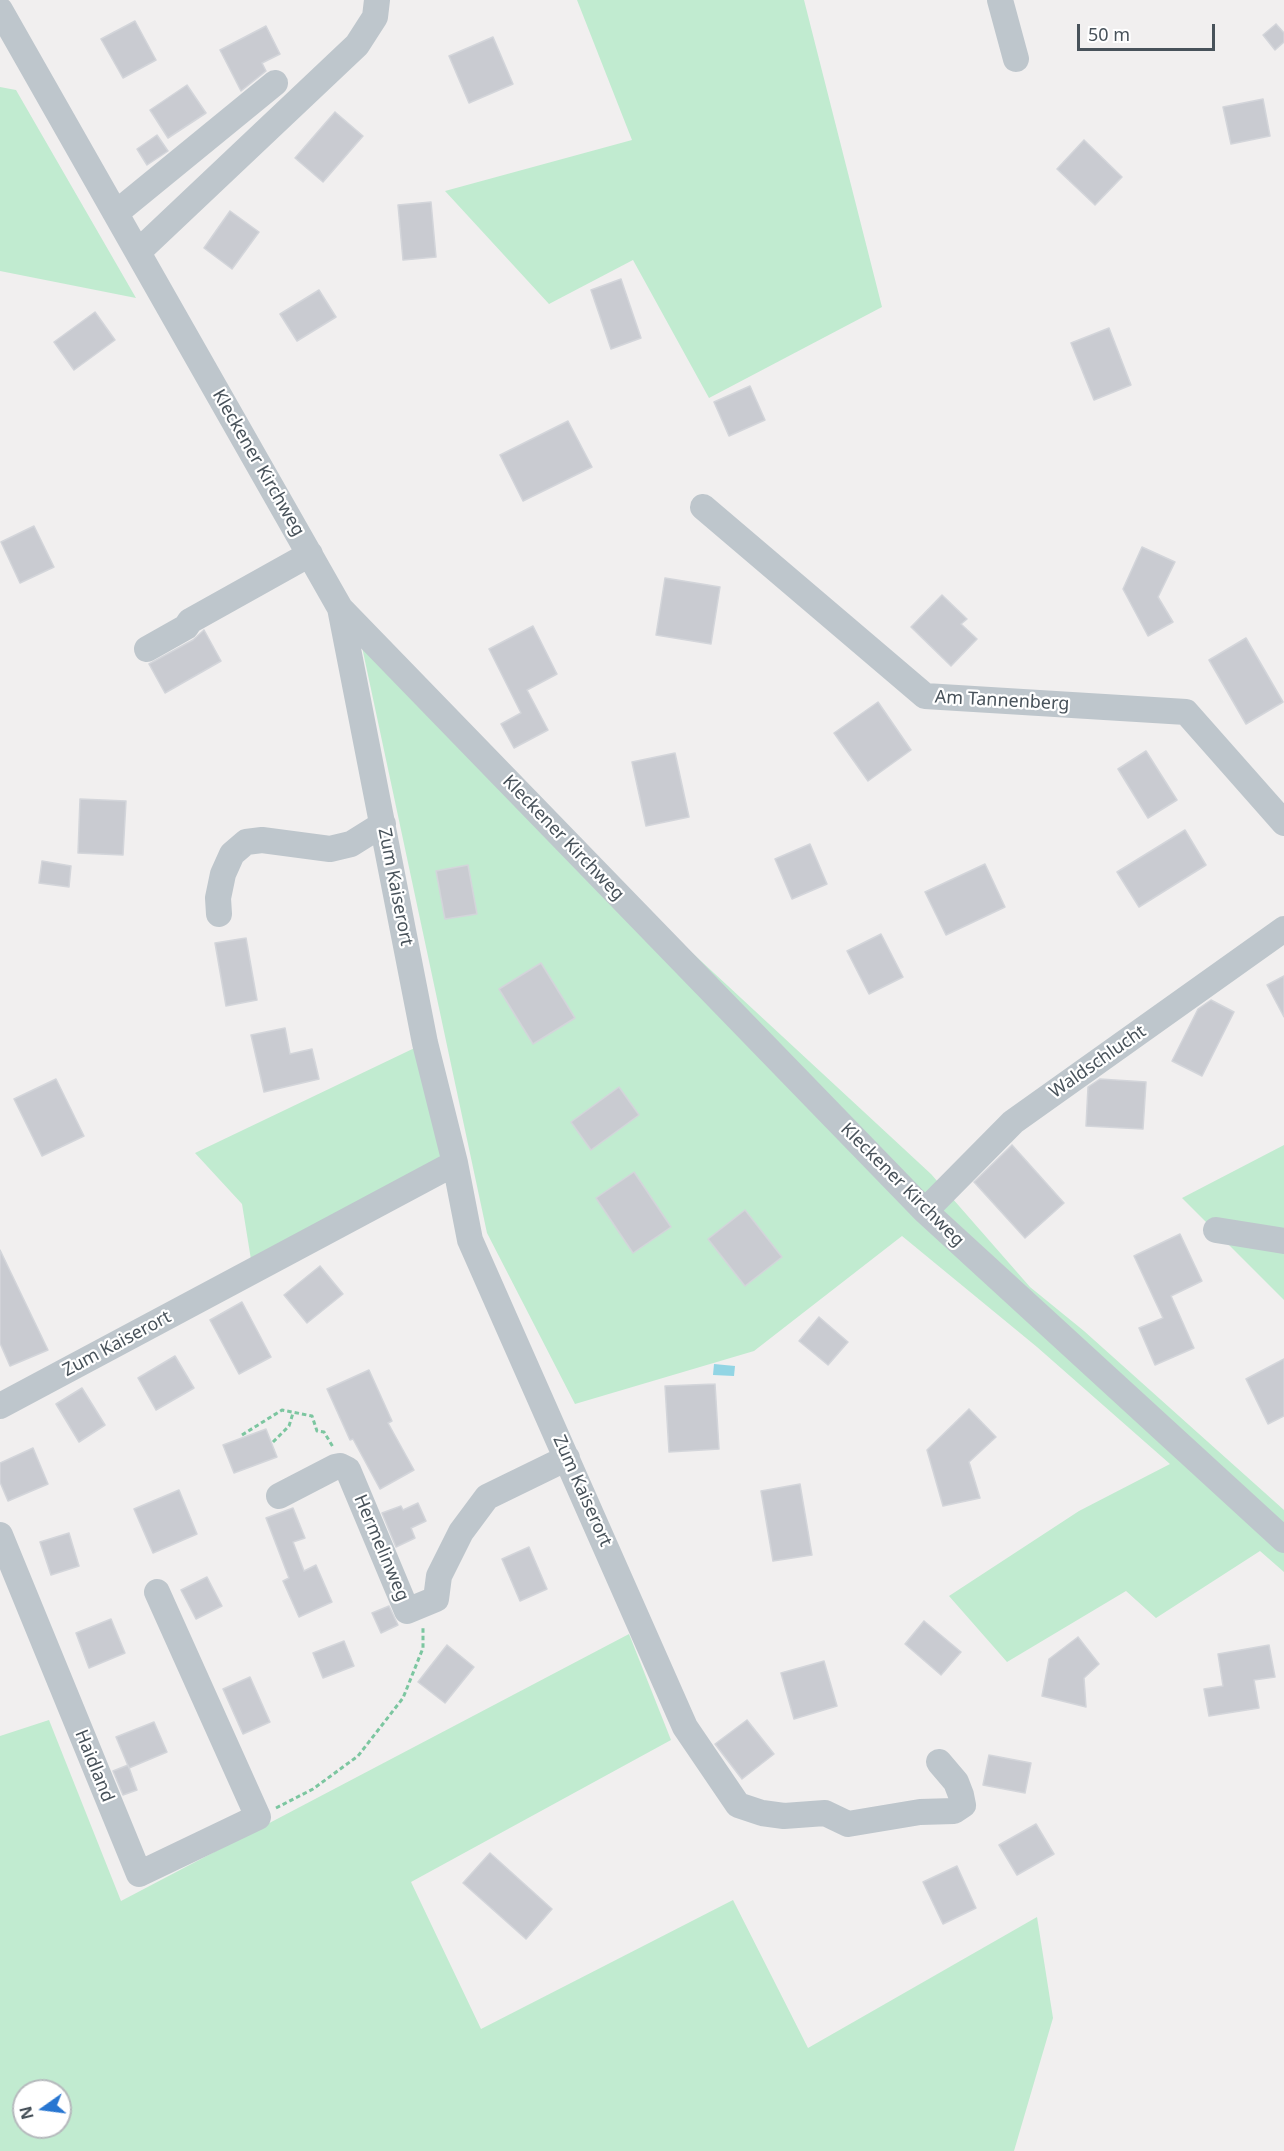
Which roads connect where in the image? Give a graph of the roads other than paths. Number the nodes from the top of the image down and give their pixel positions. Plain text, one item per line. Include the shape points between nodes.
1 (377, 0) edge
2 (1000, 0) edge
3 (0, 10) edge
4 (1016, 59) dead end
5 (275, 83) dead end
6 (116, 213) junction
7 (138, 252) junction
8 (704, 507) dead end
9 (310, 554) junction
10 (340, 608) junction
11 (147, 649) dead end
12 (1284, 823) edge
13 (383, 824) junction
14 (219, 914) dead end
15 (1284, 929) edge
16 (456, 1163) junction
17 (925, 1211) junction
18 (1216, 1230) dead end
19 (1284, 1241) edge
20 (0, 1406) edge
21 (567, 1458) junction
22 (279, 1496) dead end
23 (0, 1535) edge
24 (1283, 1538) edge
25 (156, 1592) dead end
26 (939, 1762) dead end

1 - 7 street via 375,17 357,45
2 - 4 street
3 - 6 street, Kleckener Kirchweg
5 - 6 street
6 - 7 street, Kleckener Kirchweg
7 - 9 street, Kleckener Kirchweg
8 - 12 street, Am Tannenberg via 925,696 1186,712
9 - 10 street, Kleckener Kirchweg
9 - 11 street
10 - 13 street, Zum Kaiserort
10 - 17 street, Kleckener Kirchweg
13 - 14 street via 351,844 330,849 262,840 246,842 232,854 223,874
13 - 16 street, Zum Kaiserort via 425,1043
15 - 17 street, Waldschlucht via 1013,1122
16 - 20 street, Zum Kaiserort
16 - 21 street, Zum Kaiserort via 470,1240
17 - 24 street, Kleckener Kirchweg
18 - 19 street
21 - 22 street, Hermelinweg via 487,1497 460,1532 439,1576 436,1599 407,1611 343,1468
21 - 26 street, Zum Kaiserort via 685,1727 738,1805 784,1816 825,1813 848,1824 920,1812 954,1811 963,1805 961,1795 956,1782
23 - 25 street, Haidland via 139,1874 258,1817

